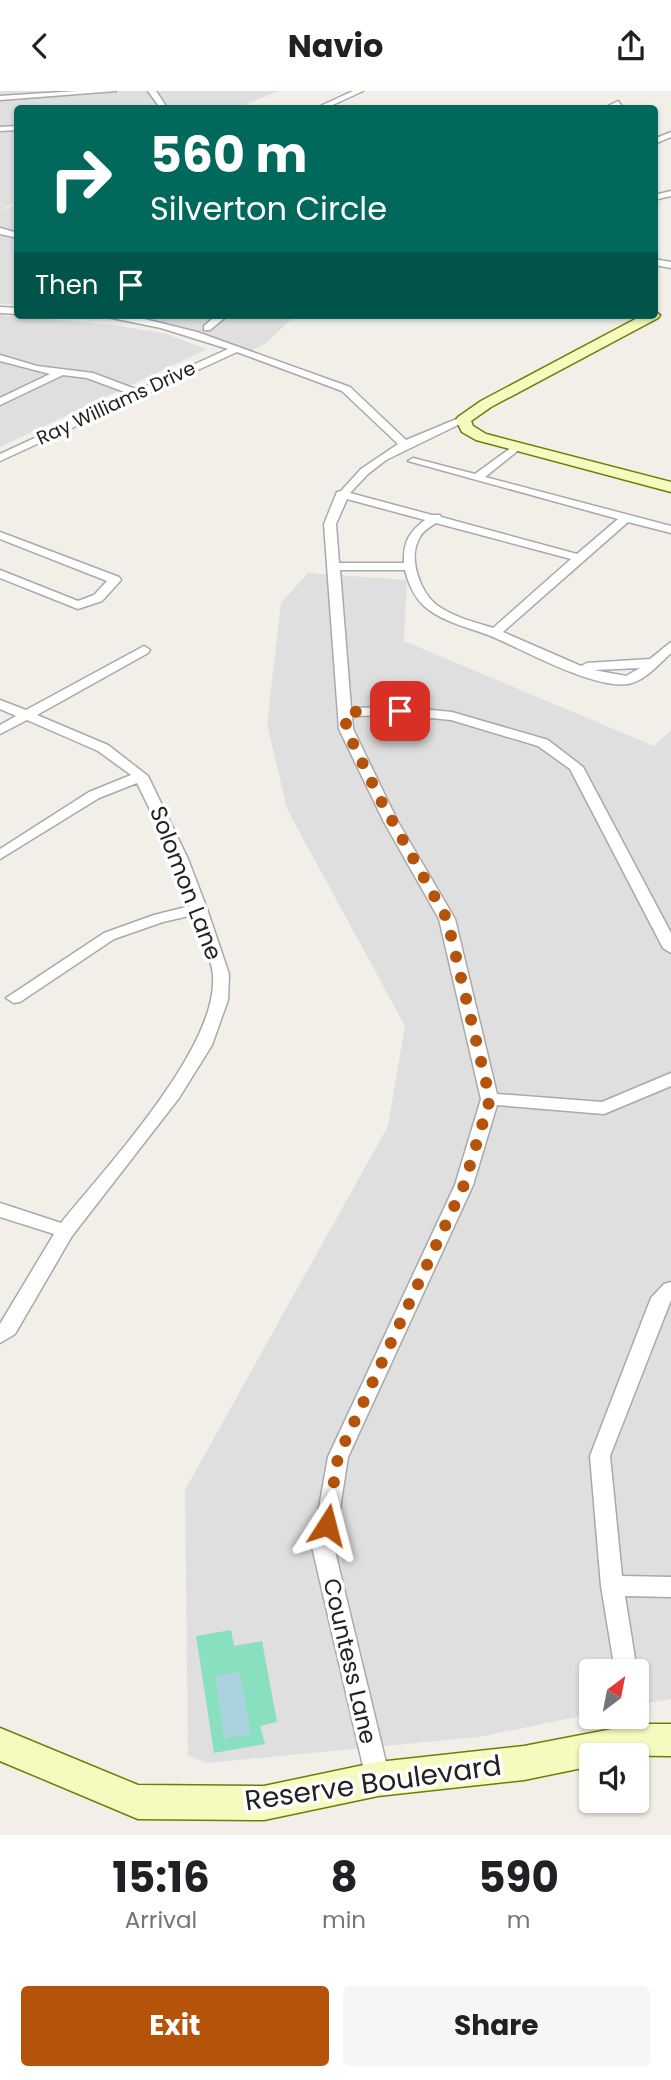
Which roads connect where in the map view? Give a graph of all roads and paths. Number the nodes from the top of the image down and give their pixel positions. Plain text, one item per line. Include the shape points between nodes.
1 (112, 91) edge
2 (359, 91) edge
3 (60, 95) edge
4 (0, 98) edge
5 (618, 103) dead end
6 (326, 105) edge
7 (614, 105) edge
8 (671, 256) edge
9 (662, 263) edge
10 (145, 319) edge
11 (218, 319) edge
12 (646, 319) edge
13 (207, 328) dead end
14 (203, 339) junction
15 (233, 349) junction
16 (0, 358) edge
17 (256, 358) junction
18 (205, 362) junction
19 (61, 372) junction
20 (137, 393) junction
21 (0, 402) edge
22 (463, 420) junction
23 (516, 447) junction
24 (410, 453) junction
25 (0, 458) edge
26 (477, 478) junction
27 (671, 487) edge
28 (341, 494) junction
29 (436, 517) junction
30 (626, 518) junction
31 (671, 530) edge
32 (0, 535) edge
33 (579, 558) junction
34 (411, 566) junction
35 (333, 567) junction
36 (0, 574) edge
37 (495, 633) junction
38 (671, 646) edge
39 (144, 650) dead end
40 (0, 704) edge
41 (346, 712) junction
42 (25, 716) junction
43 (0, 730) edge
44 (141, 775) junction
45 (0, 855) edge
46 (199, 909) junction
47 (671, 948) edge
48 (14, 998) dead end
49 (671, 1079) edge
50 (490, 1099) junction
51 (0, 1210) edge
52 (65, 1231) junction
53 (671, 1289) edge
54 (0, 1335) edge
55 (612, 1586) junction
56 (671, 1587) edge
57 (624, 1659) edge
58 (647, 1732) edge
59 (0, 1744) edge
60 (378, 1779) junction

1 - 3 street
2 - 6 street
3 - 4 street
5 - 7 street
8 - 9 street
10 - 14 street
11 - 13 street
12 - 22 main road
14 - 15 street
14 - 18 street via 211,348
15 - 17 street
15 - 18 street, Ray Williams Drive
16 - 19 street
17 - 18 street
17 - 24 street via 360,398
18 - 20 street, Ray Williams Drive
19 - 20 street via 89,375
19 - 21 street
20 - 25 street, Ray Williams Drive
22 - 23 main road via 475,435
22 - 24 street
23 - 26 street
23 - 27 main road
24 - 26 street
24 - 28 street via 383,459
26 - 30 street
28 - 29 street
28 - 35 street via 330,524
29 - 33 street
29 - 34 street via 415,534
30 - 31 street
30 - 33 street
32 - 36 street via 115,580 98,598 78,605
33 - 37 street
34 - 35 street
34 - 37 street via 425,601 438,611
35 - 41 street
37 - 38 street via 574,667 651,663
39 - 42 street
40 - 42 street, Solomon Lane
41 - 47 street via 452,716 543,743 576,767
41 - 50 street via 346,729 380,799 447,919
42 - 43 street
42 - 44 street, Solomon Lane via 103,748
44 - 45 street via 94,795
44 - 46 street, Solomon Lane via 165,821
46 - 48 street via 109,936
46 - 52 street, Solomon Lane via 221,974 220,1000 204,1045 173,1094
49 - 50 street via 604,1108
50 - 60 street, Countess Lane via 464,1185 338,1457 323,1547
51 - 52 street
52 - 54 street, Solomon Lane via 8,1329
53 - 55 street via 661,1298 600,1456
55 - 56 street
55 - 57 street
58 - 60 main road, Reserve Boulevard via 524,1763
59 - 60 main road, Reserve Boulevard via 138,1802 264,1803

